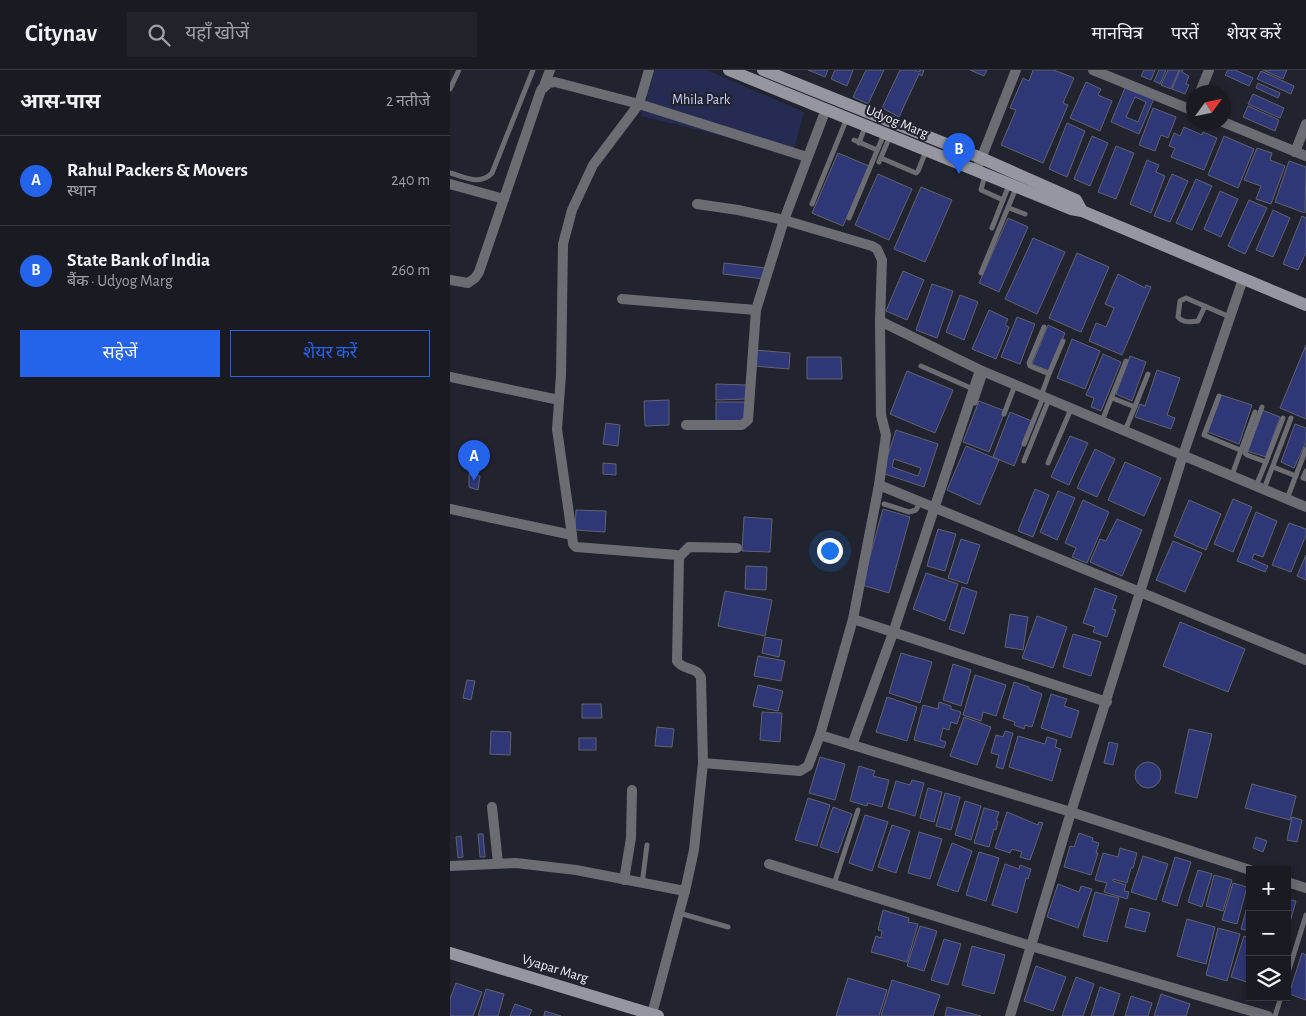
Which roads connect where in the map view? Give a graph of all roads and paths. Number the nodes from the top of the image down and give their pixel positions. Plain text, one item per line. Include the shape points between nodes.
1 (459, 70) edge
2 (533, 70) edge
3 (550, 70) edge
4 (649, 70) edge
5 (729, 70) edge
6 (763, 70) edge
7 (1016, 70) edge
8 (1093, 70) edge
9 (1209, 70) edge
10 (1203, 85) edge
11 (544, 86) junction
12 (450, 89) edge
13 (639, 104) junction
14 (1186, 107) edge
15 (826, 109) junction
16 (847, 118) junction
17 (1306, 124) edge
18 (1231, 125) edge
19 (866, 126) junction
20 (887, 134) junction
21 (877, 150) junction
22 (926, 150) junction
23 (1295, 152) junction
24 (1306, 156) edge
25 (807, 158) junction
26 (981, 158) junction
27 (450, 173) edge
28 (980, 173) junction
29 (450, 184) edge
30 (1013, 186) junction
31 (504, 199) junction
32 (1003, 200) junction
33 (697, 204) dead end
34 (812, 204) dead end
35 (1009, 208) junction
36 (1082, 211) junction
37 (1025, 214) dead end
38 (849, 218) dead end
39 (784, 220) junction
40 (992, 228) dead end
41 (981, 273) dead end
42 (1243, 279) junction
43 (450, 280) edge
44 (622, 299) dead end
45 (1306, 305) edge
46 (1205, 306) junction
47 (756, 310) junction
48 (1230, 317) junction
49 (880, 321) junction
50 (1044, 327) dead end
51 (1063, 341) dead end
52 (1126, 361) dead end
53 (921, 366) dead end
54 (982, 371) junction
55 (1049, 374) junction
56 (1148, 374) dead end
57 (450, 377) edge
58 (1015, 384) junction
59 (973, 390) junction
60 (1219, 396) dead end
61 (1044, 397) junction
62 (1112, 398) junction
63 (559, 400) junction
64 (975, 403) dead end
65 (1262, 407) dead end
66 (1071, 408) junction
67 (1135, 408) junction
68 (1255, 412) dead end
69 (1004, 414) dead end
70 (1283, 418) dead end
71 (1291, 418) dead end
72 (1102, 421) junction
73 (686, 425) dead end
74 (1125, 431) junction
75 (1024, 444) dead end
76 (1306, 449) edge
77 (1240, 450) junction
78 (1183, 455) junction
79 (1024, 461) dead end
80 (1266, 462) junction
81 (1048, 463) dead end
82 (1274, 467) junction
83 (1306, 471) edge
84 (1232, 476) junction
85 (1296, 476) junction
86 (1306, 479) edge
87 (879, 484) junction
88 (1260, 488) junction
89 (1287, 499) junction
90 (920, 502) junction
91 (884, 504) dead end
92 (1306, 507) edge
93 (934, 508) junction
94 (450, 509) edge
95 (572, 535) junction
96 (737, 548) dead end
97 (679, 557) junction
98 (1140, 592) junction
99 (853, 620) junction
100 (893, 633) junction
101 (1306, 660) edge
102 (1107, 702) junction
103 (820, 735) junction
104 (852, 744) junction
105 (703, 763) junction
106 (632, 790) dead end
107 (492, 807) dead end
108 (858, 810) dead end
109 (1071, 812) junction
110 (647, 845) dead end
111 (498, 863) junction
112 (769, 864) dead end
113 (450, 866) edge
114 (1246, 869) edge
115 (624, 880) junction
116 (1291, 883) edge
117 (642, 884) junction
118 (834, 884) junction
119 (1306, 888) edge
120 (685, 891) junction
121 (680, 914) junction
122 (1306, 915) edge
123 (728, 926) dead end
124 (1031, 946) junction
125 (450, 953) edge
126 (1291, 963) edge
127 (1279, 1001) edge
128 (655, 1015) edge
129 (1010, 1016) edge
130 (1268, 1016) edge
131 (1275, 1016) edge

1 - 12 lane
2 - 27 lane via 492,173 478,181
3 - 11 street
4 - 13 street
5 - 15 street, Udyog Marg
6 - 26 street, Udyog Marg
7 - 26 street
8 - 14 street
9 - 10 street
11 - 13 street via 555,82
11 - 31 street
13 - 25 street
13 - 63 street via 593,165 567,228 563,244
15 - 16 street, Udyog Marg
15 - 25 street
16 - 19 street, Udyog Marg
16 - 34 lane
17 - 23 street
18 - 23 street
19 - 20 street, Udyog Marg
19 - 21 lane via 856,142
20 - 21 lane
20 - 22 street, Udyog Marg
20 - 22 lane via 880,160 916,173
21 - 38 lane
22 - 28 street, Udyog Marg
23 - 24 street
25 - 39 street
26 - 28 street
26 - 36 street, Udyog Marg via 1076,200
28 - 30 street, Udyog Marg
28 - 32 lane via 981,190
29 - 31 street
30 - 32 lane
30 - 35 lane
30 - 36 street, Udyog Marg
31 - 43 street via 475,278 468,283
32 - 40 lane
33 - 39 street
35 - 37 lane
35 - 41 lane
36 - 42 street, Udyog Marg
39 - 47 street
39 - 49 street via 877,249 882,260
42 - 45 street, Udyog Marg
42 - 48 street
44 - 47 street
46 - 46 lane via 1183,298 1179,303 1178,317 1186,322 1198,321
46 - 48 lane
47 - 73 street via 746,422
48 - 78 street
49 - 54 street
49 - 87 street via 881,415 886,435
50 - 55 lane via 1029,362 1030,366
51 - 55 lane
52 - 62 lane
53 - 59 lane
54 - 58 street
54 - 59 street
54 - 64 lane
55 - 61 lane
56 - 67 lane
57 - 63 street
58 - 61 street
58 - 69 lane
59 - 93 street
60 - 77 lane via 1204,436
61 - 66 street
61 - 75 lane
61 - 79 lane
62 - 67 lane
62 - 72 lane
63 - 95 street via 557,429
65 - 80 lane via 1245,453
66 - 72 street
66 - 81 lane
67 - 74 lane
68 - 77 lane
70 - 80 lane
71 - 82 lane
72 - 74 street
74 - 78 street
76 - 85 lane
77 - 84 lane
78 - 84 street
78 - 98 street
80 - 88 lane
82 - 85 lane
82 - 88 lane
83 - 86 lane via 1303,478
84 - 88 street
85 - 89 lane
87 - 90 street
87 - 99 street
88 - 89 street
89 - 92 street
90 - 91 lane via 910,512
90 - 93 street
93 - 98 street
93 - 100 street
94 - 95 street
95 - 97 street via 576,547 675,554
96 - 97 street via 689,547
97 - 105 street via 678,661 696,670 701,678
98 - 101 street
98 - 102 street
99 - 100 street
99 - 103 street
100 - 102 street
100 - 104 street
102 - 109 street
103 - 104 street
103 - 105 street via 808,766 800,771
104 - 109 street
105 - 120 street via 694,850
106 - 115 street via 631,838
107 - 111 street
108 - 118 lane
109 - 114 street
109 - 124 street
110 - 117 lane
111 - 113 street
111 - 115 street via 576,870
112 - 118 street
115 - 117 street
116 - 119 street
117 - 120 street
118 - 124 street
120 - 121 street
121 - 123 lane
121 - 128 street
122 - 126 lane
124 - 129 street
124 - 130 street
125 - 128 street, Vyapar Marg
127 - 131 lane

